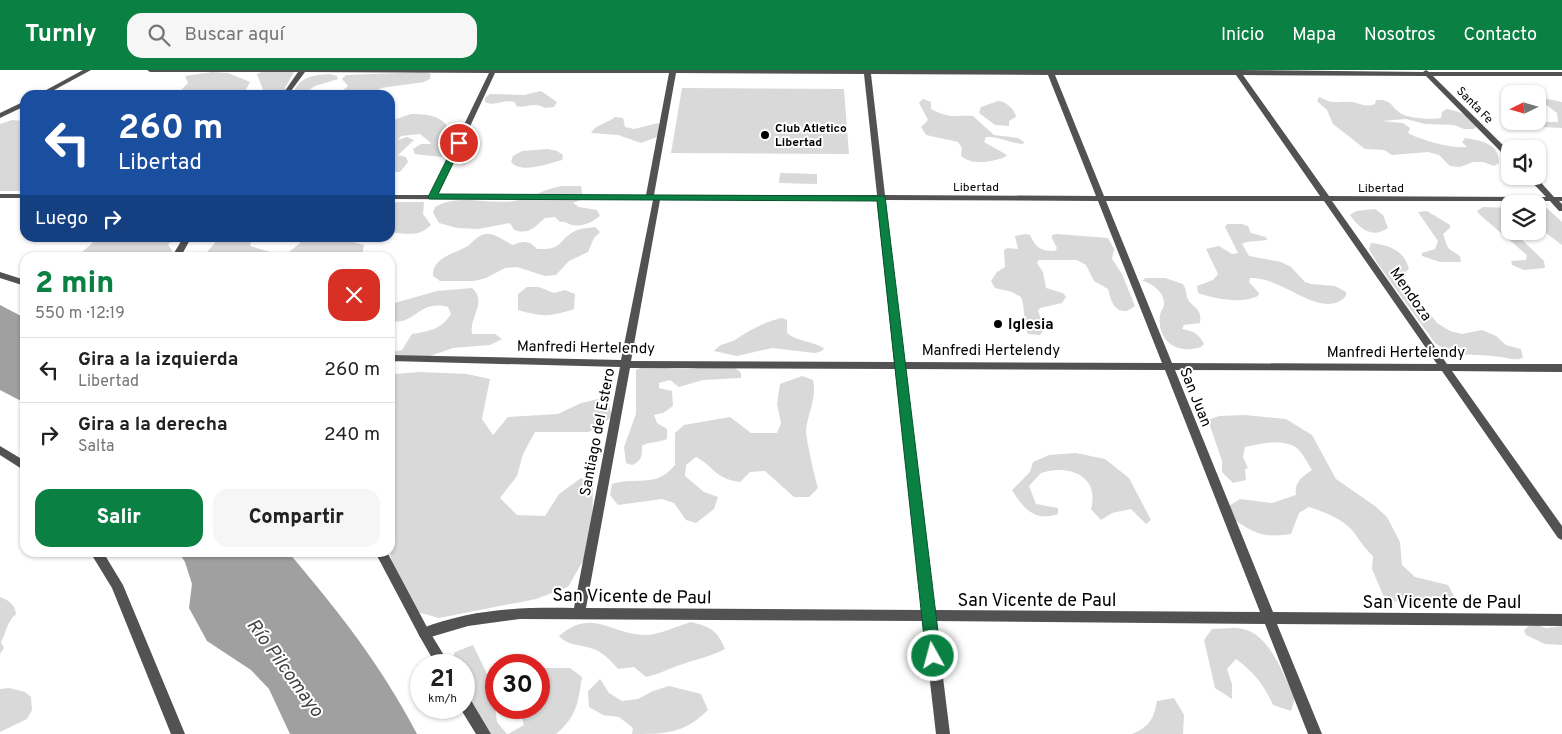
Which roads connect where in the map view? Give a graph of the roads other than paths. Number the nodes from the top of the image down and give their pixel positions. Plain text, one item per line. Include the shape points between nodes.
1 (88, 70) edge
2 (150, 70) edge
3 (303, 70) edge
4 (493, 71) edge
5 (686, 71) edge
6 (868, 71) edge
7 (1051, 71) edge
8 (673, 72) junction
9 (1237, 72) edge
10 (1426, 72) edge
11 (1562, 74) edge
12 (50, 90) edge
13 (289, 90) edge
14 (20, 106) edge
15 (0, 116) edge
16 (1501, 147) edge
17 (1539, 185) edge
18 (0, 196) edge
19 (20, 196) edge
20 (395, 197) edge
21 (433, 197) junction
22 (653, 197) junction
23 (882, 198) junction
24 (1101, 198) junction
25 (1326, 199) junction
26 (1552, 199) junction
27 (1562, 199) edge
28 (1562, 209) edge
29 (0, 275) edge
30 (20, 282) edge
31 (395, 358) edge
32 (625, 364) junction
33 (899, 365) junction
34 (1167, 366) junction
35 (1446, 367) junction
36 (1562, 368) edge
37 (0, 450) edge
38 (20, 463) edge
39 (1562, 535) edge
40 (99, 557) edge
41 (384, 557) edge
42 (578, 612) junction
43 (928, 617) junction
44 (1269, 619) junction
45 (1562, 620) edge
46 (424, 633) junction
47 (437, 654) edge
48 (475, 719) edge
49 (178, 734) edge
50 (484, 734) edge
51 (943, 734) edge
52 (1315, 734) edge

1 - 12 street
2 - 3 street
3 - 4 street
3 - 13 street
4 - 8 street
4 - 21 street
5 - 6 street
5 - 8 street
6 - 7 street
6 - 23 street
7 - 9 street
7 - 24 street, San Juan
8 - 22 street, Santiago del Estero
9 - 10 street
9 - 25 street, Mendoza
10 - 11 street
10 - 16 street, Santa Fe
14 - 15 street
17 - 26 street
18 - 19 street
20 - 21 street, Libertad
21 - 22 street, Libertad
22 - 23 street, Libertad
22 - 32 street, Santiago del Estero
23 - 24 street, Libertad
23 - 33 street
24 - 25 street, Libertad
24 - 34 street, San Juan
25 - 26 street, Libertad
25 - 35 street, Mendoza
26 - 27 street, Libertad
26 - 28 street
29 - 30 street
31 - 32 street, Manfredi Hertelendy
32 - 33 street, Manfredi Hertelendy
32 - 42 street, Santiago del Estero
33 - 34 street, Manfredi Hertelendy
33 - 43 street
34 - 35 street, Manfredi Hertelendy
34 - 44 street, San Juan
35 - 36 street, Manfredi Hertelendy
35 - 39 street, Mendoza
37 - 38 street
40 - 49 street via 117,585
41 - 46 street
42 - 43 street, San Vicente de Paul
42 - 46 street, San Vicente de Paul via 511,614 468,620
43 - 44 street, San Vicente de Paul
43 - 51 street
44 - 45 street, San Vicente de Paul
44 - 52 street, San Juan
46 - 47 street
48 - 50 street

